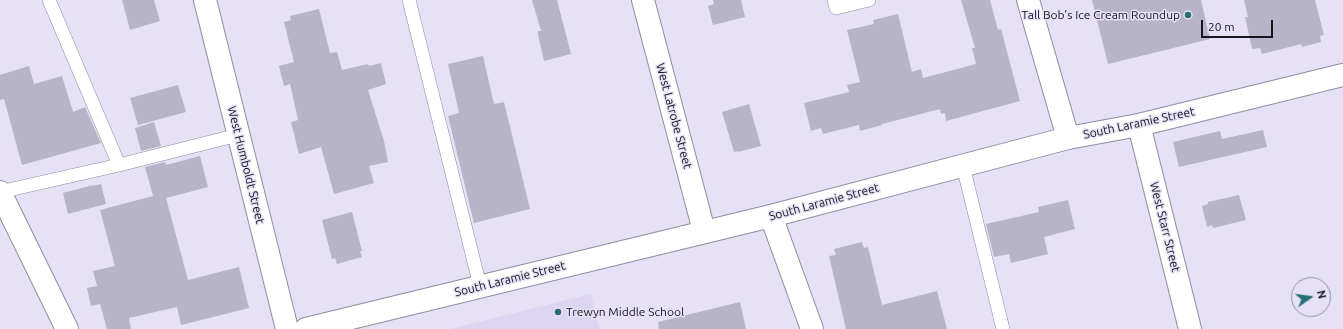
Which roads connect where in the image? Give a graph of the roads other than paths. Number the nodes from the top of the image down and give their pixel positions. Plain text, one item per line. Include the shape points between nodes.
1 (49, 0) edge
2 (204, 0) edge
3 (409, 0) edge
4 (642, 0) edge
5 (834, 0) edge
6 (869, 0) edge
7 (1028, 0) edge
8 (1343, 75) edge
9 (1139, 125) junction
10 (238, 136) junction
11 (1068, 138) junction
12 (119, 165) junction
13 (963, 166) junction
14 (0, 192) edge
15 (771, 216) junction
16 (704, 231) junction
17 (480, 286) junction
18 (67, 329) edge
19 (287, 329) edge
20 (306, 329) edge
21 (812, 329) edge
22 (1003, 329) edge
23 (1190, 329) edge

1 - 12 lane
2 - 10 street, West Humboldt Street
3 - 17 lane
4 - 16 street, West Latrobe Street
5 - 6 lane via 836,8
7 - 11 street
8 - 9 street, South Laramie Street
9 - 11 street, South Laramie Street
9 - 23 street, West Starr Street
10 - 12 lane
10 - 19 street, West Humboldt Street
11 - 13 street, South Laramie Street
12 - 14 lane
13 - 15 street, South Laramie Street
13 - 22 lane
14 - 18 street
15 - 16 street, South Laramie Street
15 - 21 street
16 - 17 street, South Laramie Street
17 - 20 street, South Laramie Street

